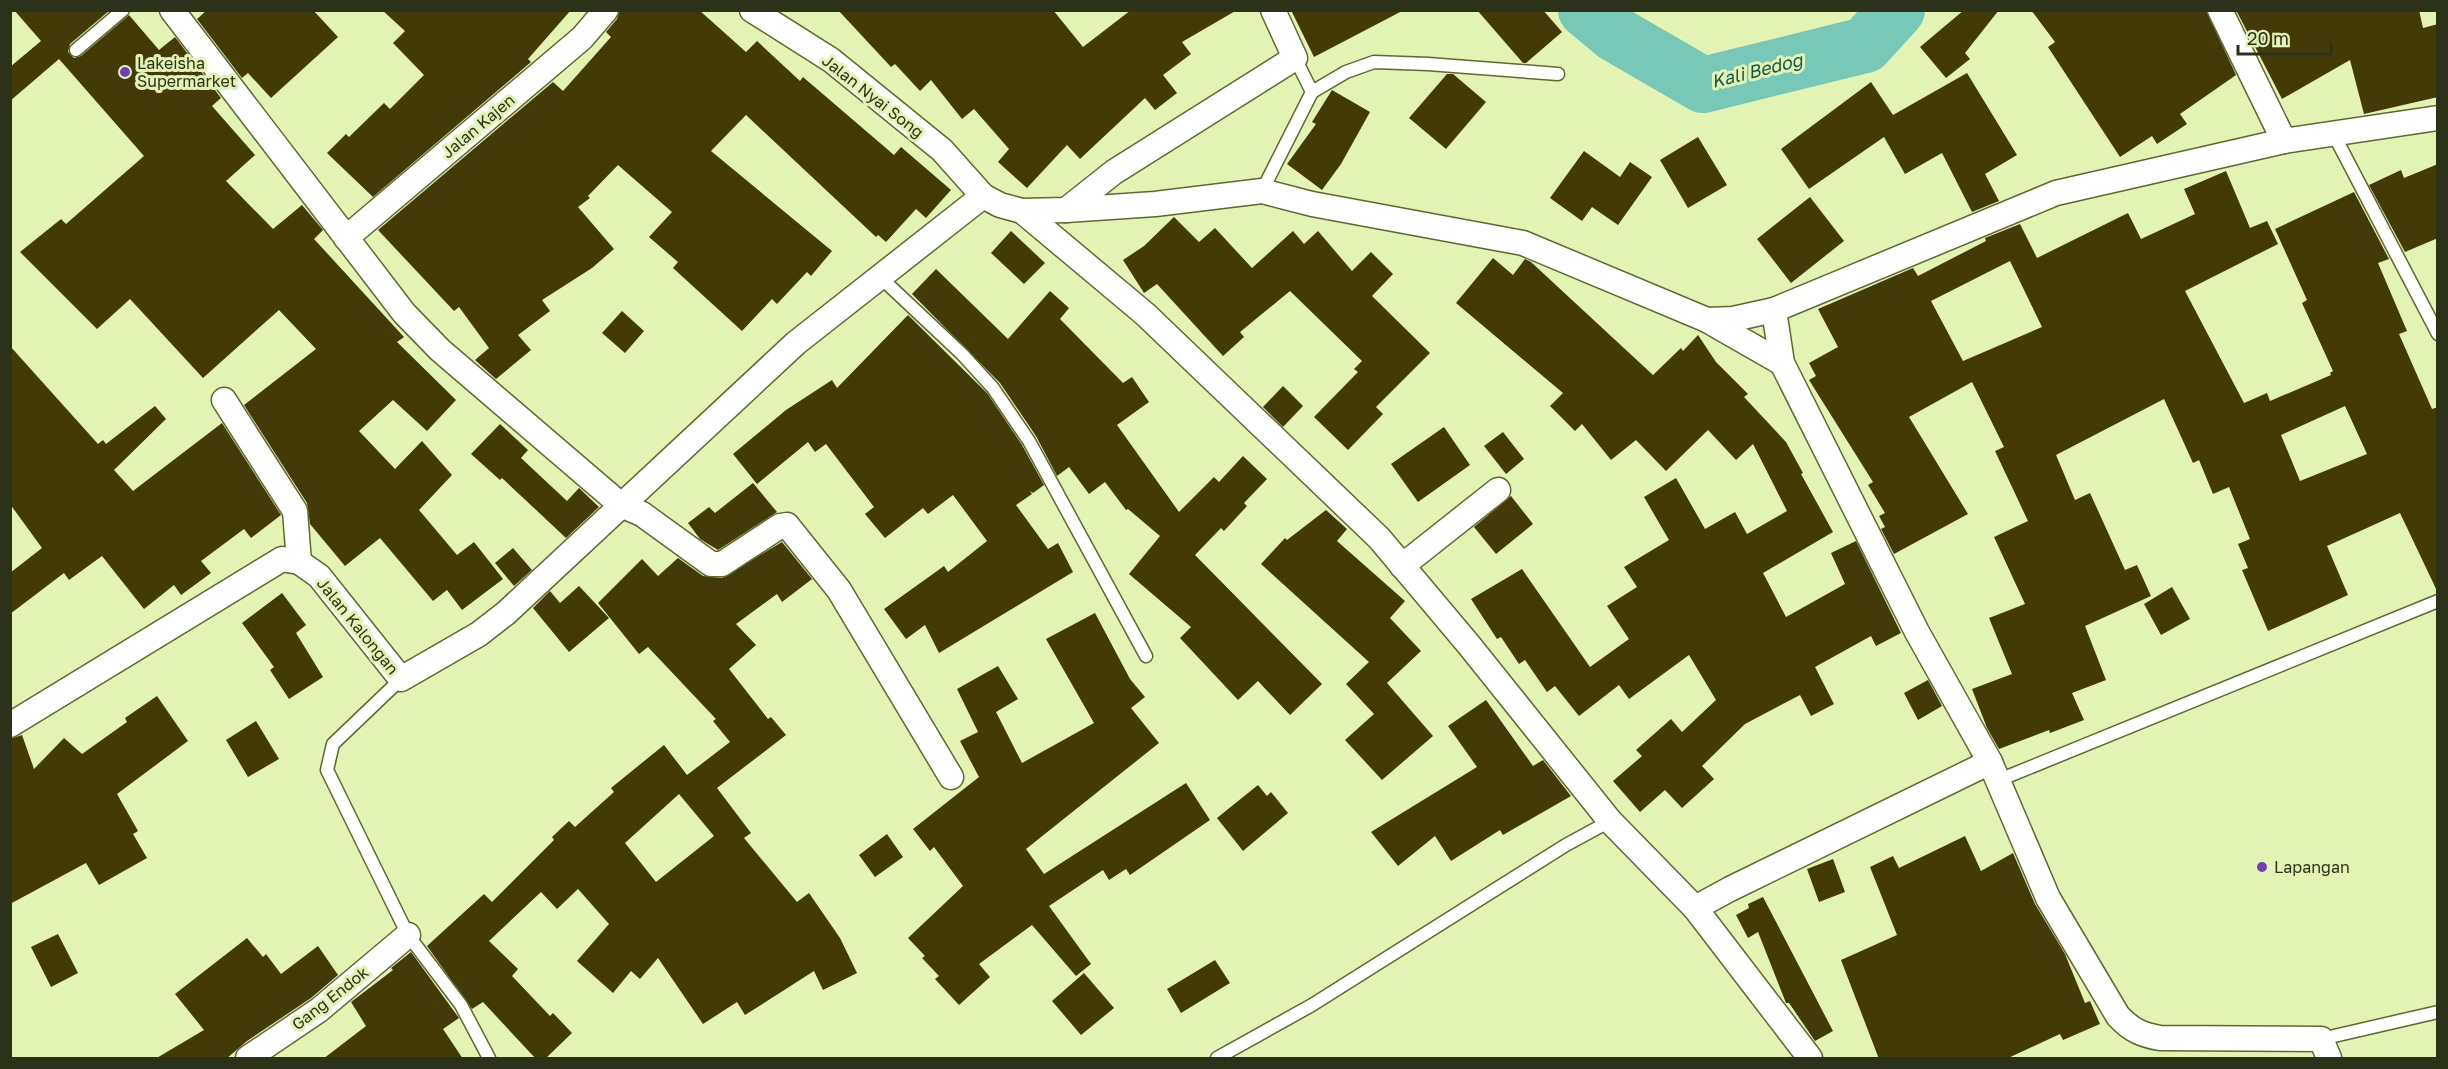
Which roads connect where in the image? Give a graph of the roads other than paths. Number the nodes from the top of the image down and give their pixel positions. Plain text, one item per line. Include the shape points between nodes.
1 (123, 10) edge
2 (172, 10) edge
3 (606, 10) edge
4 (752, 10) edge
5 (1273, 10) edge
6 (2220, 10) edge
7 (75, 50) dead end
8 (1295, 58) junction
9 (1558, 74) dead end
10 (1312, 92) junction
11 (2438, 118) edge
12 (2334, 135) junction
13 (2284, 141) junction
14 (1262, 191) junction
15 (983, 196) junction
16 (1066, 210) junction
17 (1022, 211) junction
18 (346, 238) junction
19 (879, 276) junction
20 (1774, 310) junction
21 (1707, 320) junction
22 (2438, 334) edge
23 (1782, 363) junction
24 (224, 400) dead end
25 (1498, 490) dead end
26 (621, 505) junction
27 (299, 562) junction
28 (1402, 566) junction
29 (2438, 601) edge
30 (1146, 657) dead end
31 (401, 679) junction
32 (10, 725) edge
33 (1994, 771) junction
34 (951, 777) dead end
35 (1610, 821) junction
36 (1695, 909) junction
37 (408, 935) junction
38 (2438, 1012) edge
39 (2325, 1049) edge
40 (248, 1059) edge
41 (489, 1059) edge
42 (1217, 1059) edge
43 (1810, 1059) edge

1 - 7 lane
2 - 18 street
3 - 18 street, Jalan Kajen via 582,38
4 - 15 street, Jalan Nyai Song via 831,60 956,164
5 - 8 street
6 - 13 street
8 - 10 lane
8 - 16 street via 1114,172
9 - 10 lane via 1428,63 1374,63 1346,72
10 - 14 lane
11 - 12 street
12 - 13 street
12 - 22 lane
13 - 20 street via 2056,193
14 - 16 street
14 - 21 street via 1523,243
15 - 17 street
15 - 19 street, Jalan Kalongan
16 - 17 street
17 - 28 street via 1153,322 1322,482
18 - 26 street via 404,313 440,350
19 - 26 street, Jalan Kalongan via 796,343
19 - 30 lane via 993,388 1029,441
20 - 21 street
20 - 23 street
21 - 23 street
23 - 33 street via 1917,632
24 - 27 street via 295,511
25 - 28 street
26 - 31 street, Jalan Kalongan via 506,613 479,634
26 - 34 street via 642,514 711,564 722,564 787,525 839,590
27 - 31 street, Jalan Kalongan via 319,576
27 - 32 street via 290,558 275,562
28 - 35 street
29 - 33 lane
31 - 37 lane via 333,744 327,770
33 - 36 street via 1730,889
33 - 39 street via 2048,898 2129,1028 2160,1038
35 - 36 street
35 - 42 lane via 1312,1005
36 - 43 street via 1786,1015
37 - 40 street, Gang Endok via 319,1010
37 - 41 lane via 461,1005
38 - 39 lane

